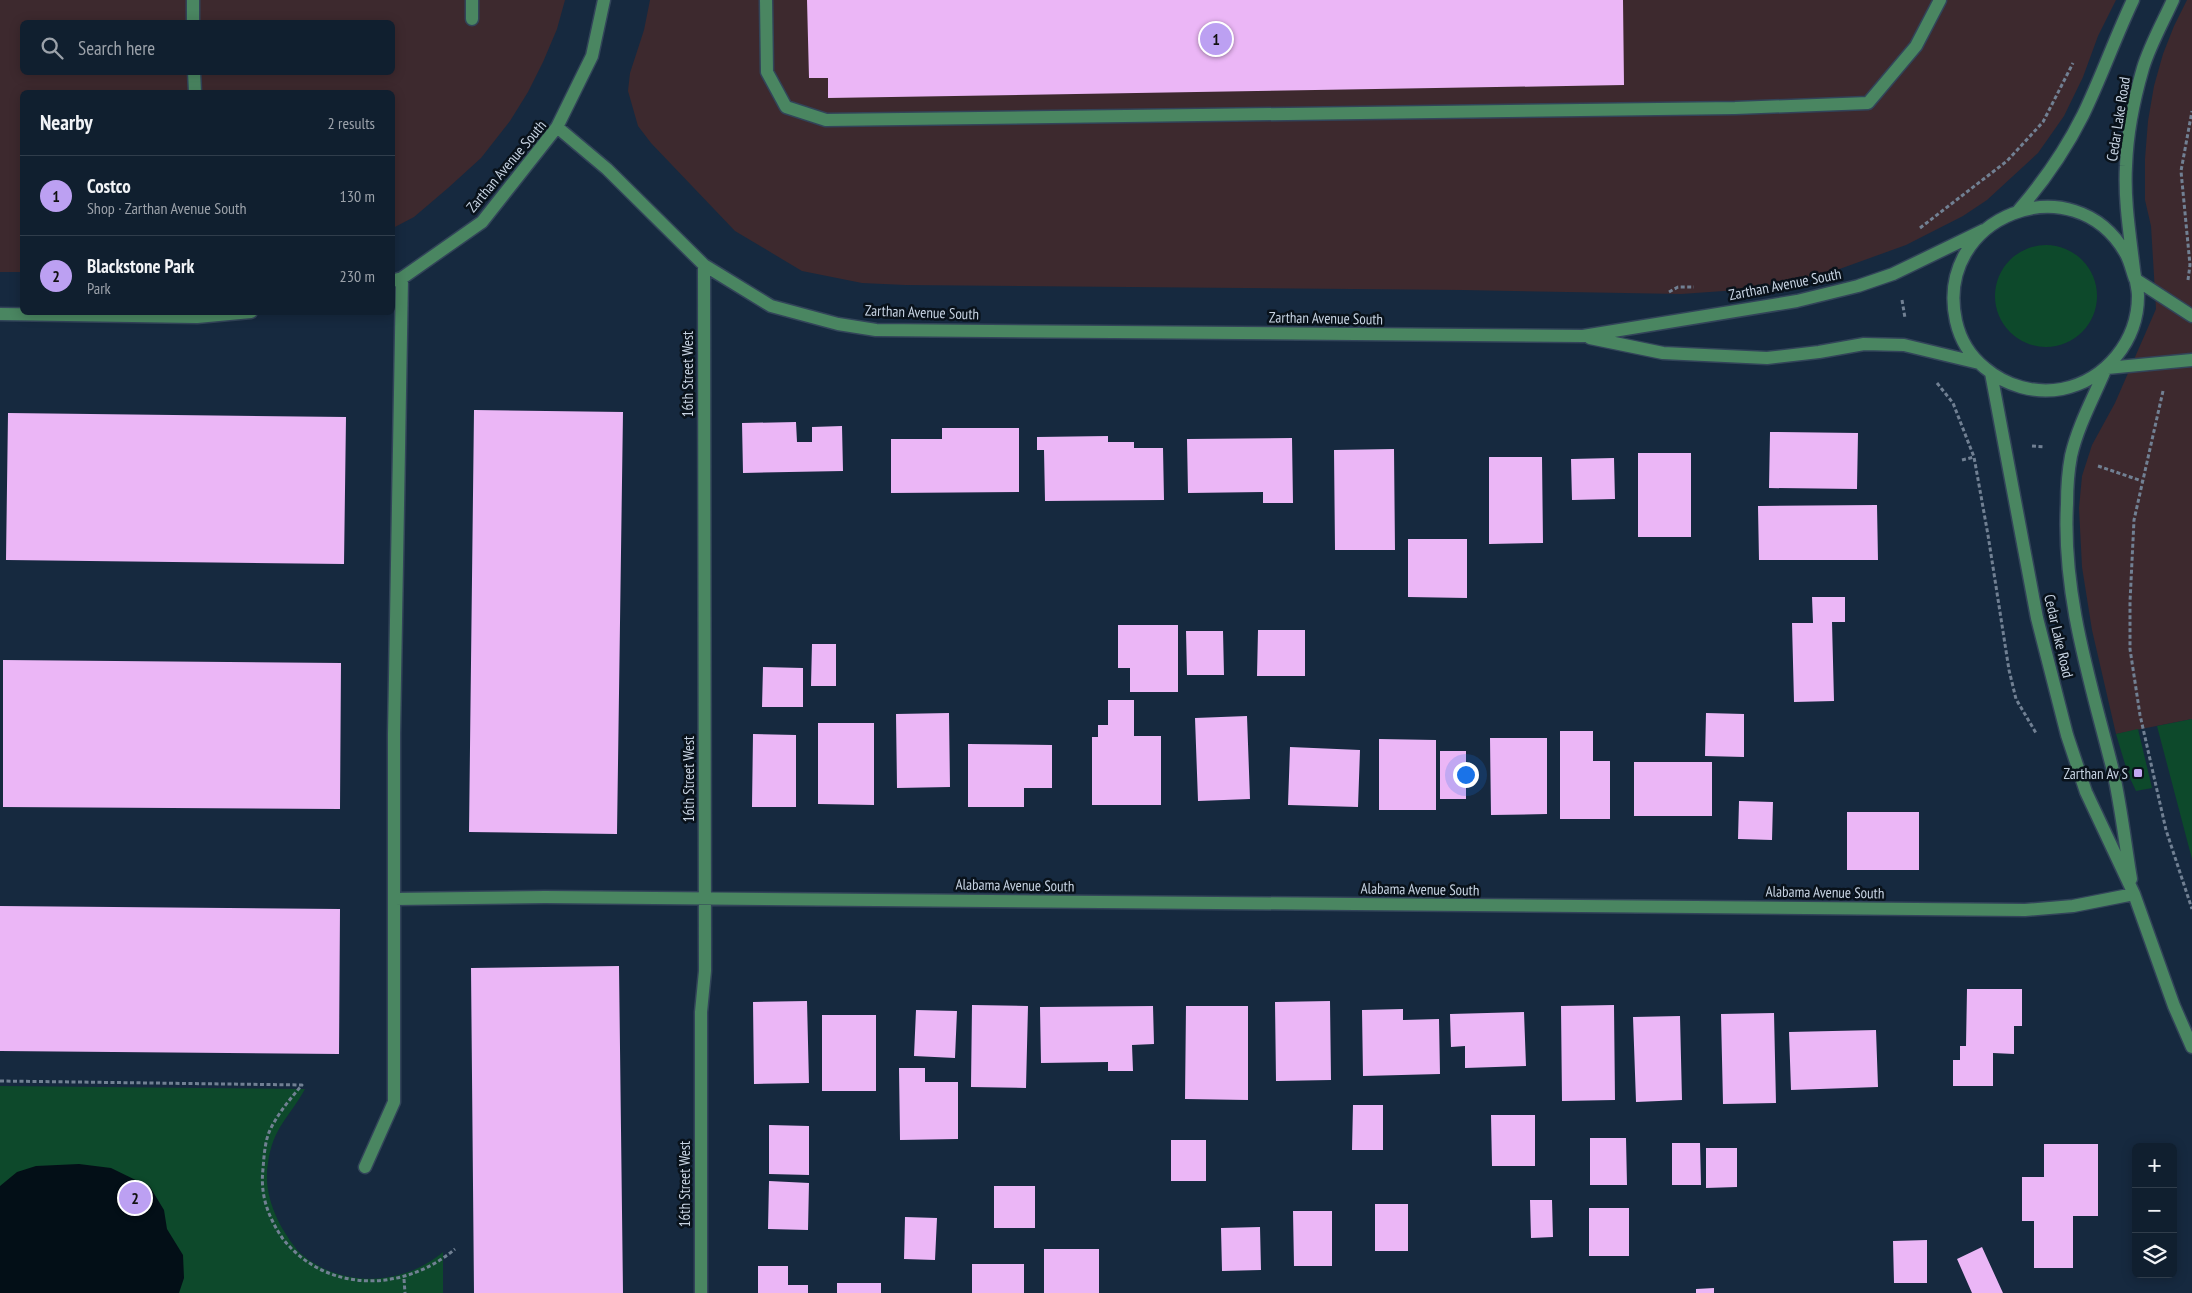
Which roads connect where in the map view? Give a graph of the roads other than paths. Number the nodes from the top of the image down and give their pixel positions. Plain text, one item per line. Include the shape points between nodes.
1 (193, 0) edge
2 (472, 0) edge
3 (604, 0) edge
4 (766, 0) edge
5 (1940, 0) edge
6 (2133, 0) edge
7 (2173, 0) edge
8 (472, 19) dead end
9 (193, 20) edge
10 (194, 75) edge
11 (194, 90) edge
12 (557, 127) junction
13 (2019, 210) junction
14 (1984, 230) junction
15 (704, 265) junction
16 (2135, 279) junction
17 (397, 280) edge
18 (0, 314) edge
19 (20, 314) edge
20 (2192, 316) edge
21 (1583, 336) junction
22 (2192, 360) edge
23 (1979, 363) junction
24 (2106, 368) junction
25 (1990, 373) junction
26 (2134, 894) junction
27 (705, 898) junction
28 (394, 899) junction
29 (2192, 1047) edge
30 (365, 1167) dead end
31 (701, 1293) edge

1 - 9 street
2 - 8 street
3 - 12 street via 592,56
4 - 5 street via 767,72 786,107 826,120 1735,108 1868,103 1916,46
6 - 13 street, Cedar Lake Road via 2084,114 2069,141
7 - 16 street, Cedar Lake Road via 2143,66 2131,120 2126,167
10 - 11 street
12 - 15 street, Zarthan Avenue South via 607,169
12 - 17 street, Zarthan Avenue South via 482,222
13 - 14 street, Cedar Lake Road
13 - 16 street, Cedar Lake Road via 2044,206 2069,209 2092,219 2112,234 2127,255
14 - 21 street, Zarthan Avenue South via 1894,274 1858,286 1797,301
14 - 23 street, Cedar Lake Road via 1962,259 1953,294 1959,331
15 - 21 street, Zarthan Avenue South via 771,306 838,324 876,330
15 - 27 street, 16th Street West
16 - 20 street
16 - 24 street, Cedar Lake Road via 2138,295 2134,326 2125,345
17 - 28 street
18 - 19 street
21 - 23 street, Zarthan Avenue South via 1663,353 1767,358 1864,344 1904,345
22 - 24 street
23 - 25 street, Cedar Lake Road
24 - 25 street, Cedar Lake Road via 2088,381 2055,390 2021,388
24 - 26 street, Cedar Lake Road via 2071,455 2066,519 2067,570 2075,623 2113,774
25 - 26 street, Cedar Lake Road via 2037,618 2054,689 2086,792
26 - 27 street, Alabama Avenue South via 2073,906 2025,910
26 - 29 street, Cedar Lake Road
27 - 28 street, Alabama Avenue South
27 - 31 street, 16th Street West via 706,971 701,1012
28 - 30 street via 394,1102

